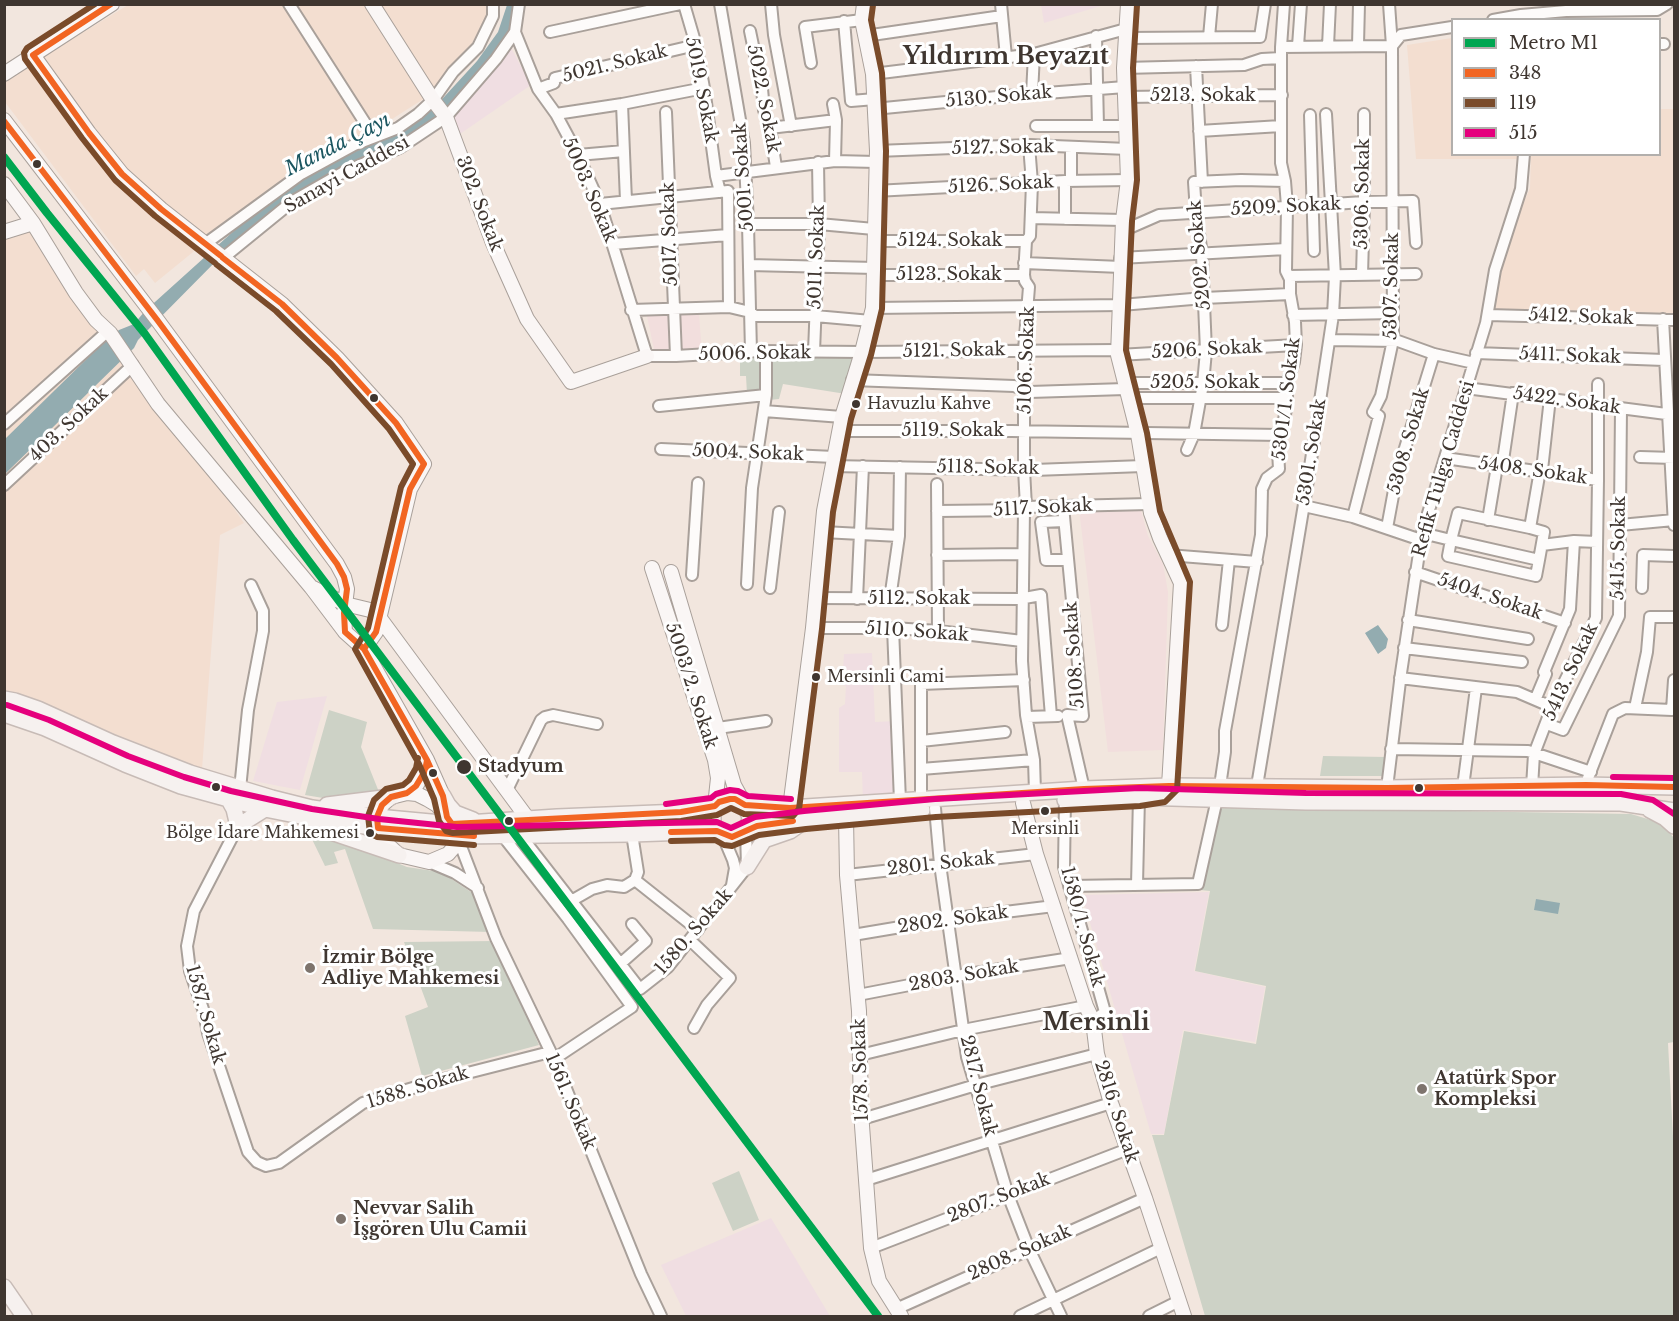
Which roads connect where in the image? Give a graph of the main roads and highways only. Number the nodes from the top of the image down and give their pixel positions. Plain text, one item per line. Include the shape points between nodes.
1 (112, 4) edge
2 (372, 4) edge
3 (864, 4) edge
4 (1128, 4) edge
5 (33, 55) junction
6 (4, 74) edge
7 (4, 120) edge
8 (4, 184) edge
9 (33, 223) junction
10 (4, 232) edge
11 (647, 356) road end
12 (337, 564) junction
13 (652, 568) dead end
14 (671, 572) dead end
15 (316, 589) junction
16 (345, 604) junction
17 (379, 616) junction
18 (345, 632) junction
19 (364, 649) junction
20 (4, 699) edge
21 (4, 714) edge
22 (713, 733) junction
23 (427, 760) junction
24 (1169, 786) junction
25 (1674, 787) edge
26 (407, 793) junction
27 (1218, 793) junction
28 (234, 794) junction
29 (443, 796) junction
30 (1063, 796) junction
31 (391, 797) junction
32 (1029, 797) junction
33 (1139, 797) junction
34 (1674, 802) edge
35 (1621, 803) junction
36 (745, 805) junction
37 (716, 806) junction
38 (312, 808) junction
39 (790, 808) junction
40 (265, 809) junction
41 (1674, 811) edge
42 (846, 817) junction
43 (528, 819) junction
44 (805, 820) junction
45 (378, 822) junction
46 (479, 822) junction
47 (452, 826) junction
48 (1674, 826) edge
49 (746, 829) junction
50 (717, 831) junction
51 (399, 855) junction
52 (747, 867) road end
53 (4, 1287) edge
54 (898, 1313) edge
55 (24, 1317) edge
56 (1184, 1317) edge

1 - 5 main road
2 - 11 main road, 302. Sokak via 446,117 493,243 527,319 572,382
3 - 39 main road via 862,20 873,74 876,156 872,314 833,461
4 - 24 main road via 1124,68 1128,180 1122,227 1118,352 1138,434 1149,504 1181,584
5 - 6 main road
5 - 17 main road via 122,174 282,304 396,423 424,464 410,489
7 - 12 main road
8 - 9 main road
9 - 10 main road
9 - 15 main road via 76,293 109,332 158,404
12 - 15 main road via 338,578 332,588
12 - 16 main road via 347,589
13 - 22 main road, 5003/2. Sokak
14 - 22 main road, 5003/2. Sokak
15 - 16 main road
15 - 18 main road
16 - 17 main road
16 - 18 main road
17 - 19 main road via 376,632
17 - 43 main road
18 - 19 main road
19 - 23 main road
20 - 28 main road via 38,709
21 - 28 main road via 181,786
22 - 36 main road, 5003/2. Sokak
22 - 37 main road, 5003/2. Sokak via 718,778
23 - 26 main road via 422,778
23 - 29 main road
24 - 27 main road
24 - 30 main road via 1084,789
24 - 33 main road via 1161,794
25 - 27 main road via 1588,779 1532,787 1257,786
26 - 31 main road
26 - 47 main road via 437,805
27 - 33 main road
27 - 35 main road via 1306,802
28 - 38 main road
28 - 40 main road
28 - 40 main road via 237,826
29 - 46 main road via 455,813
29 - 47 main road
30 - 32 main road
30 - 33 main road
31 - 38 main road
31 - 45 main road via 381,805
32 - 39 main road
32 - 42 main road
32 - 56 main road, 2816. Sokak via 1036,854 1093,1021 1097,1054 1111,1103
34 - 35 main road
35 - 41 main road
35 - 48 main road via 1650,809
36 - 37 main road via 730,799
36 - 39 main road
36 - 49 main road via 750,817
37 - 43 main road via 681,812
37 - 50 main road via 712,819
38 - 45 main road
40 - 45 main road via 310,818
40 - 51 main road
42 - 44 main road
42 - 54 main road, 1578. Sokak via 871,1248 879,1281
43 - 46 main road
44 - 49 main road
44 - 52 main road via 790,831 764,840
45 - 47 main road
45 - 51 main road via 384,841
46 - 47 main road
47 - 50 main road via 502,836
47 - 51 main road via 455,846 448,854 429,862
49 - 50 main road via 732,837
53 - 55 main road

